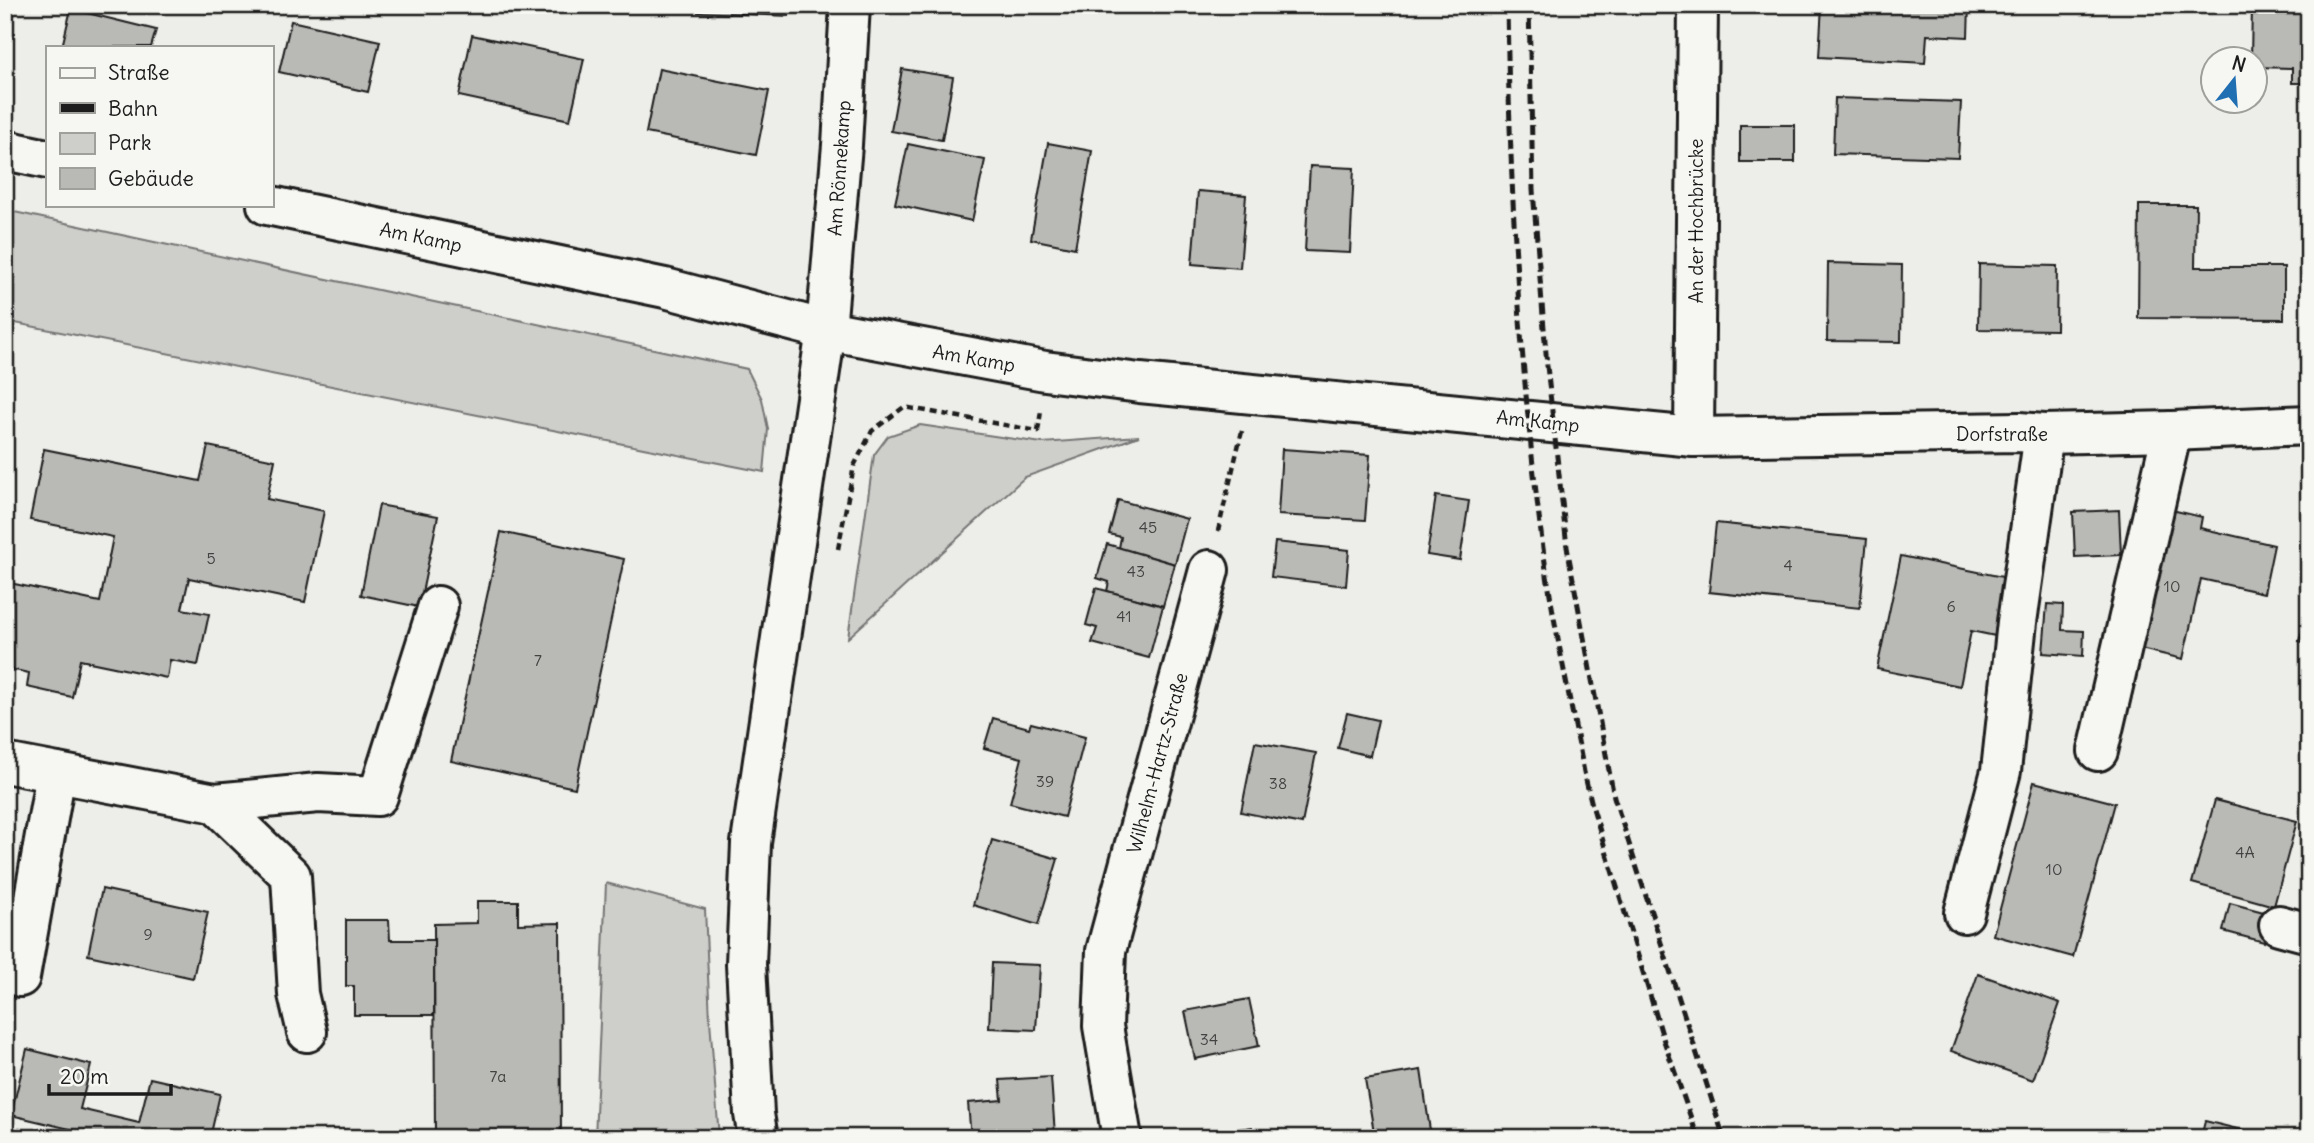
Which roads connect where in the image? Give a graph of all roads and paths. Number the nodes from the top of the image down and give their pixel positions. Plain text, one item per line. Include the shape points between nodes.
1 (850, 5) edge
2 (1698, 5) edge
3 (5, 150) edge
4 (46, 159) edge
5 (272, 206) edge
6 (826, 330) junction
7 (1045, 371) junction
8 (1257, 393) junction
9 (2309, 425) edge
10 (2172, 431) junction
11 (2044, 434) junction
12 (1694, 437) junction
13 (836, 561) dead end
14 (1209, 570) joint
15 (438, 606) dead end
16 (2098, 751) dead end
17 (5, 764) edge
18 (56, 773) junction
19 (215, 803) junction
20 (1964, 913) dead end
21 (20, 977) dead end
22 (307, 1032) dead end
23 (758, 1138) edge
24 (1122, 1138) edge

1 - 6 street, Am Rönnekamp
2 - 12 street, An der Hochbrücke
3 - 4 street
5 - 6 street, Am Kamp via 665,288
6 - 7 street, Am Kamp
6 - 23 street, Am Rönnekamp via 751,844 746,964
7 - 8 street, Am Kamp
7 - 13 path via 1038,431 904,407 872,430 854,466
8 - 12 street, Am Kamp
8 - 14 path via 1243,427
9 - 10 street, Dorfstraße
10 - 11 street, Dorfstraße
10 - 16 street
11 - 12 street, Dorfstraße
11 - 20 street via 2001,771
14 - 24 street, Wilhelm-Hartz-Straße via 1106,951 1102,1026
15 - 19 street via 378,796 318,793
17 - 18 street
18 - 19 street
18 - 21 street
19 - 22 street via 291,876 299,994

